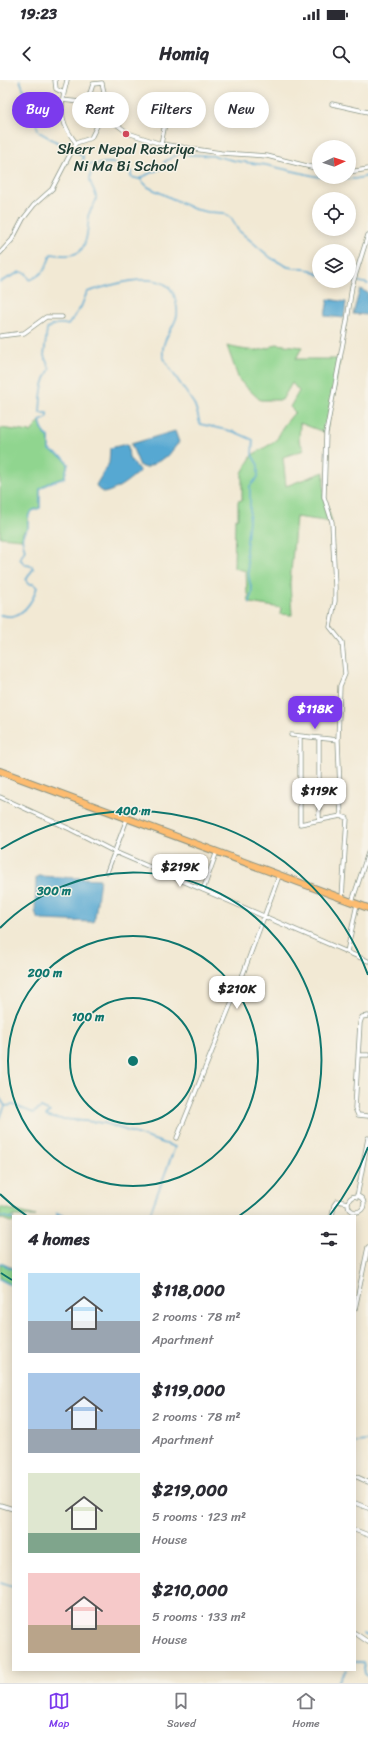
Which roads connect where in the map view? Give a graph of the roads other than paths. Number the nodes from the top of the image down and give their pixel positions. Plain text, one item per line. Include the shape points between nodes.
1 (55, 80) edge
2 (68, 80) edge
3 (102, 82) edge
4 (62, 92) edge
5 (90, 92) edge
6 (104, 92) edge
7 (64, 93) edge
8 (332, 104) dead end
9 (368, 112) edge
10 (64, 124) edge
11 (96, 128) edge
12 (121, 128) edge
13 (164, 128) edge
14 (76, 143) junction
15 (161, 144) junction
16 (312, 167) edge
17 (368, 169) edge
18 (356, 171) edge
19 (368, 235) edge
20 (0, 253) edge
21 (62, 317) dead end
22 (0, 336) edge
23 (291, 735) dead end
24 (300, 736) junction
25 (319, 738) junction
26 (338, 740) junction
27 (0, 772) edge
28 (0, 796) edge
29 (340, 816) junction
30 (127, 819) junction
31 (320, 820) junction
32 (114, 852) junction
33 (217, 852) junction
34 (368, 853) edge
35 (367, 858) edge
36 (107, 872) dead end
37 (279, 876) junction
38 (203, 890) junction
39 (342, 898) junction
40 (354, 903) junction
41 (368, 908) edge
42 (264, 917) junction
43 (347, 952) junction
44 (368, 961) edge
45 (368, 1016) edge
46 (358, 1055) junction
47 (368, 1055) edge
48 (368, 1116) edge
49 (177, 1138) dead end
50 (368, 1138) edge
51 (357, 1197) junction
52 (348, 1203) junction
53 (363, 1206) junction
54 (368, 1207) edge
55 (353, 1214) edge
56 (332, 1215) edge
57 (368, 1247) edge
58 (356, 1303) edge
59 (356, 1478) edge
60 (368, 1482) edge
61 (356, 1503) edge
62 (0, 1505) edge
63 (368, 1508) edge
64 (12, 1509) edge
65 (356, 1530) edge
66 (368, 1535) edge
67 (356, 1634) edge
68 (368, 1642) edge

1 - 4 street via 56,89
2 - 7 street
3 - 5 street via 93,84
3 - 6 street
8 - 9 street
10 - 14 street
11 - 14 street via 91,138
12 - 15 street via 128,133
13 - 15 street
14 - 20 street via 52,190 34,205 12,240
15 - 16 street via 221,153 267,156
17 - 18 street
19 - 26 street via 352,286 326,433 324,497 332,522 335,601 330,627 342,642 345,674 340,686
21 - 22 street via 46,317 24,333
23 - 24 street
24 - 25 street
24 - 31 street via 300,824
25 - 26 street
25 - 31 street
26 - 29 street
27 - 30 highway
28 - 32 street
29 - 31 street
29 - 39 street via 347,818
30 - 32 street
30 - 33 highway
32 - 36 street
32 - 38 street
33 - 37 highway
33 - 38 street
34 - 35 street
35 - 40 street
37 - 39 highway
37 - 42 street
38 - 42 street
39 - 40 highway
40 - 41 highway
40 - 43 street
42 - 43 street
42 - 49 street
43 - 44 street
45 - 46 street via 360,1020
46 - 47 street
46 - 48 street via 355,1110 358,1115
50 - 51 street
51 - 52 street
51 - 53 street via 363,1201
52 - 55 street
52 - 56 street via 337,1201
53 - 54 street
53 - 55 street
57 - 58 street
59 - 60 street
61 - 63 street
62 - 64 street
65 - 66 street
67 - 68 street

